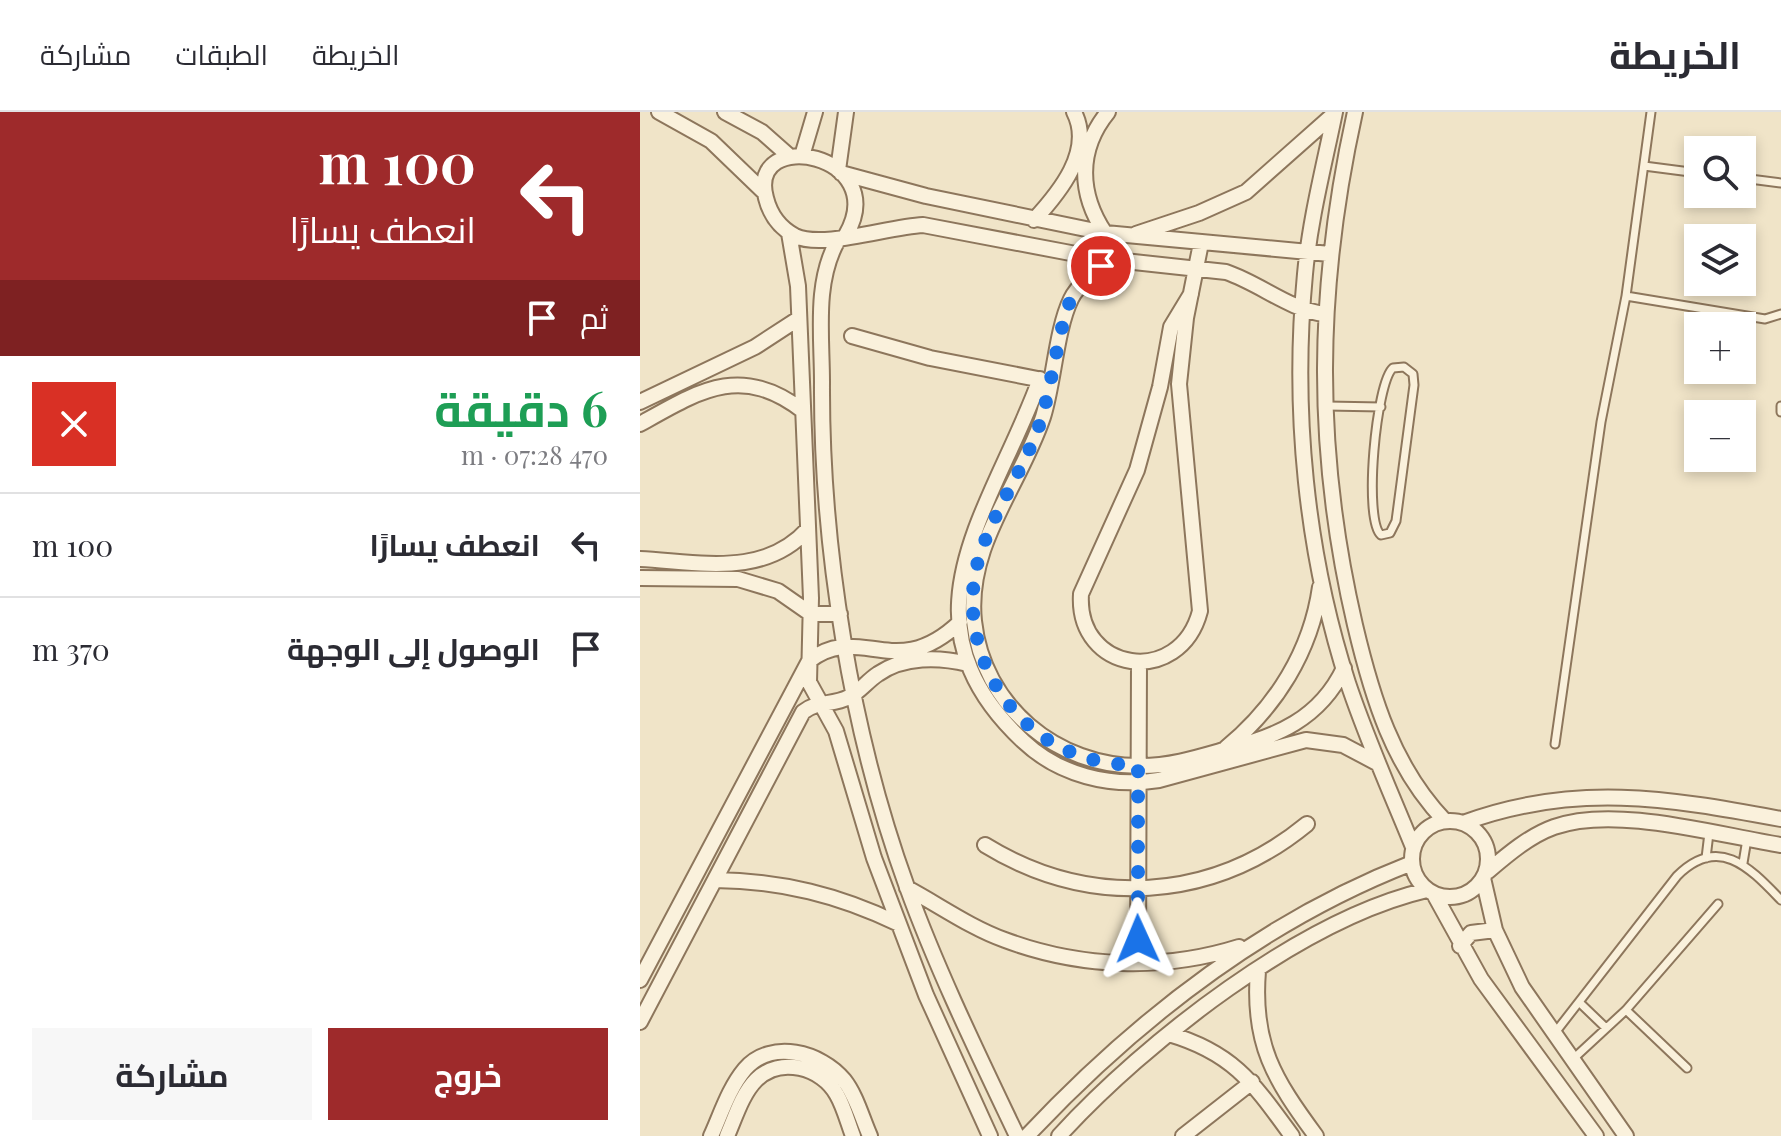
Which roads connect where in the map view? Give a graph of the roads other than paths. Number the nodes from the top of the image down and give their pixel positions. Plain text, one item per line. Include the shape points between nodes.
1 (659, 112) edge
2 (725, 112) edge
3 (815, 112) edge
4 (846, 112) edge
5 (1074, 112) edge
6 (1108, 112) edge
7 (1355, 112) edge
8 (1651, 112) edge
9 (1335, 113) edge
10 (795, 155) junction
11 (1644, 166) junction
12 (840, 171) junction
13 (1684, 171) edge
14 (1756, 180) edge
15 (1781, 183) edge
16 (765, 193) junction
17 (926, 196) junction
18 (1034, 220) junction
19 (923, 225) junction
20 (789, 233) junction
21 (1105, 233) junction
22 (1131, 236) junction
23 (842, 238) junction
24 (1201, 243) junction
25 (1308, 250) junction
26 (1330, 254) junction
27 (1105, 258) junction
28 (1198, 267) junction
29 (1191, 294) junction
30 (1626, 296) junction
31 (1302, 311) junction
32 (1324, 314) junction
33 (1781, 314) edge
34 (798, 319) junction
35 (852, 336) dead end
36 (1046, 380) junction
37 (640, 402) edge
38 (1323, 406) junction
39 (1781, 406) edge
40 (1381, 407) junction
41 (803, 411) junction
42 (1781, 412) edge
43 (640, 424) edge
44 (808, 529) junction
45 (640, 559) edge
46 (1321, 574) junction
47 (640, 578) edge
48 (811, 614) junction
49 (840, 614) junction
50 (960, 622) junction
51 (844, 645) junction
52 (809, 661) junction
53 (1139, 662) junction
54 (968, 664) junction
55 (1344, 668) junction
56 (855, 693) junction
57 (819, 702) junction
58 (858, 723) junction
59 (836, 731) junction
60 (1555, 744) dead end
61 (1223, 751) junction
62 (1377, 763) junction
63 (1138, 766) junction
64 (1139, 783) junction
65 (1414, 786) junction
66 (1393, 801) junction
67 (1781, 819) edge
68 (1445, 821) junction
69 (1463, 823) junction
70 (1307, 824) dead end
71 (1709, 833) junction
72 (1747, 839) junction
73 (985, 845) dead end
74 (1781, 845) edge
75 (1413, 847) junction
76 (1706, 858) junction
77 (1412, 863) junction
78 (1743, 863) junction
79 (1485, 875) junction
80 (715, 880) junction
81 (907, 888) junction
82 (1137, 890) junction
83 (1431, 892) junction
84 (1781, 900) edge
85 (1718, 904) dead end
86 (899, 924) junction
87 (1495, 930) junction
88 (1255, 942) junction
89 (1460, 946) junction
90 (1138, 963) junction
91 (1258, 971) junction
92 (640, 980) edge
93 (1580, 1003) junction
94 (1626, 1010) junction
95 (640, 1022) edge
96 (1606, 1028) junction
97 (1169, 1034) junction
98 (1553, 1035) junction
99 (1571, 1060) junction
100 (1687, 1068) dead end
101 (1252, 1082) junction
102 (711, 1136) edge
103 (727, 1136) edge
104 (853, 1136) edge
105 (870, 1136) edge
106 (990, 1136) edge
107 (1017, 1136) edge
108 (1027, 1136) edge
109 (1060, 1136) edge
110 (1183, 1136) edge
111 (1292, 1136) edge
112 (1316, 1136) edge
113 (1596, 1136) edge
114 (1626, 1136) edge

1 - 16 street via 711,141
2 - 10 street
3 - 10 street
4 - 12 street
5 - 18 street via 1081,143 1073,165
6 - 21 street via 1092,138 1083,168 1092,214
7 - 26 street
8 - 11 lane
9 - 22 street via 1246,192
9 - 25 street
10 - 12 street via 827,162
10 - 16 street via 769,169
11 - 13 lane
11 - 30 lane
12 - 17 street
12 - 23 street via 855,210
14 - 15 lane
16 - 20 street via 773,215
17 - 18 street
17 - 19 street
18 - 21 street
19 - 23 street
19 - 27 street
20 - 23 street via 812,241
20 - 34 street
21 - 22 street
22 - 24 street
23 - 49 street via 830,254 823,285 822,419
24 - 25 street
24 - 28 street
25 - 26 street
25 - 31 street
26 - 32 street
27 - 28 street
27 - 36 street via 1078,286 1067,307
28 - 29 street
28 - 31 street via 1245,279
29 - 53 street via 1179,405 1200,611 1191,634 1174,652
29 - 53 street via 1171,327 1137,470 1081,594 1082,614 1095,641 1119,658
30 - 33 lane via 1765,319
30 - 60 lane via 1601,422
31 - 32 street
31 - 46 street via 1301,426
32 - 38 street
34 - 37 street via 755,347
34 - 41 street
35 - 36 street via 930,358
36 - 50 street via 966,549
36 - 63 street via 1030,451 979,557 973,591 977,641 993,683 1032,729 1086,758
38 - 40 lane
38 - 65 street via 1328,468 1356,627 1383,721
39 - 42 lane
40 - 40 lane via 1371,506 1374,527 1386,536 1396,521 1414,385 1409,370 1389,371
41 - 43 street via 767,389 725,385
41 - 44 street
44 - 45 street via 785,550 755,562
44 - 48 street
46 - 55 street
46 - 61 street via 1315,612 1295,664 1264,712
47 - 48 street via 738,579 778,591
48 - 49 street
48 - 52 street
49 - 51 street
50 - 51 street via 936,643 911,652
50 - 54 street
51 - 52 street
51 - 56 street
52 - 57 street via 809,682
52 - 92 street
53 - 63 street
54 - 56 street via 909,662 878,674
54 - 64 street via 996,712 1051,764 1095,778
55 - 61 street via 1326,698 1298,724
55 - 62 street
56 - 57 street
56 - 58 street
57 - 59 street
57 - 80 street via 797,720
58 - 59 street
58 - 81 street
59 - 86 street via 863,828
61 - 63 street
62 - 64 street via 1343,745 1306,740
62 - 66 street
63 - 64 street
64 - 82 street
65 - 66 street via 1411,800 1402,805
65 - 68 street
66 - 75 street
67 - 69 street via 1614,795 1539,801
68 - 69 street
68 - 75 street via 1425,830
69 - 79 street via 1484,842
70 - 82 street via 1274,849 1218,876
71 - 72 street
71 - 76 lane
71 - 79 street via 1578,821 1533,838
72 - 74 street
72 - 78 lane
73 - 82 street via 1058,879
75 - 77 street
76 - 78 lane
76 - 93 lane via 1677,876
77 - 83 street via 1417,878
77 - 88 street via 1362,882
78 - 84 lane
79 - 83 street via 1465,894
79 - 87 street
80 - 86 street via 791,885 853,903
80 - 95 street
81 - 90 street via 1003,939 1055,955
81 - 107 street
82 - 90 street
83 - 89 street
83 - 91 street via 1363,909
85 - 94 lane
86 - 106 street
87 - 89 street via 1471,933
87 - 98 street
88 - 90 street via 1213,956
88 - 108 street via 1120,1043
89 - 113 street
91 - 97 street
91 - 112 street via 1256,1016 1266,1058
93 - 96 lane
93 - 98 lane
94 - 96 lane
94 - 100 lane
96 - 99 lane
97 - 101 street via 1212,1049
97 - 109 street
98 - 99 street
99 - 114 street
101 - 110 street
101 - 111 street
102 - 105 street via 745,1070 766,1054 781,1052 810,1056 836,1071 851,1091
103 - 104 street via 756,1080 791,1066 829,1083

